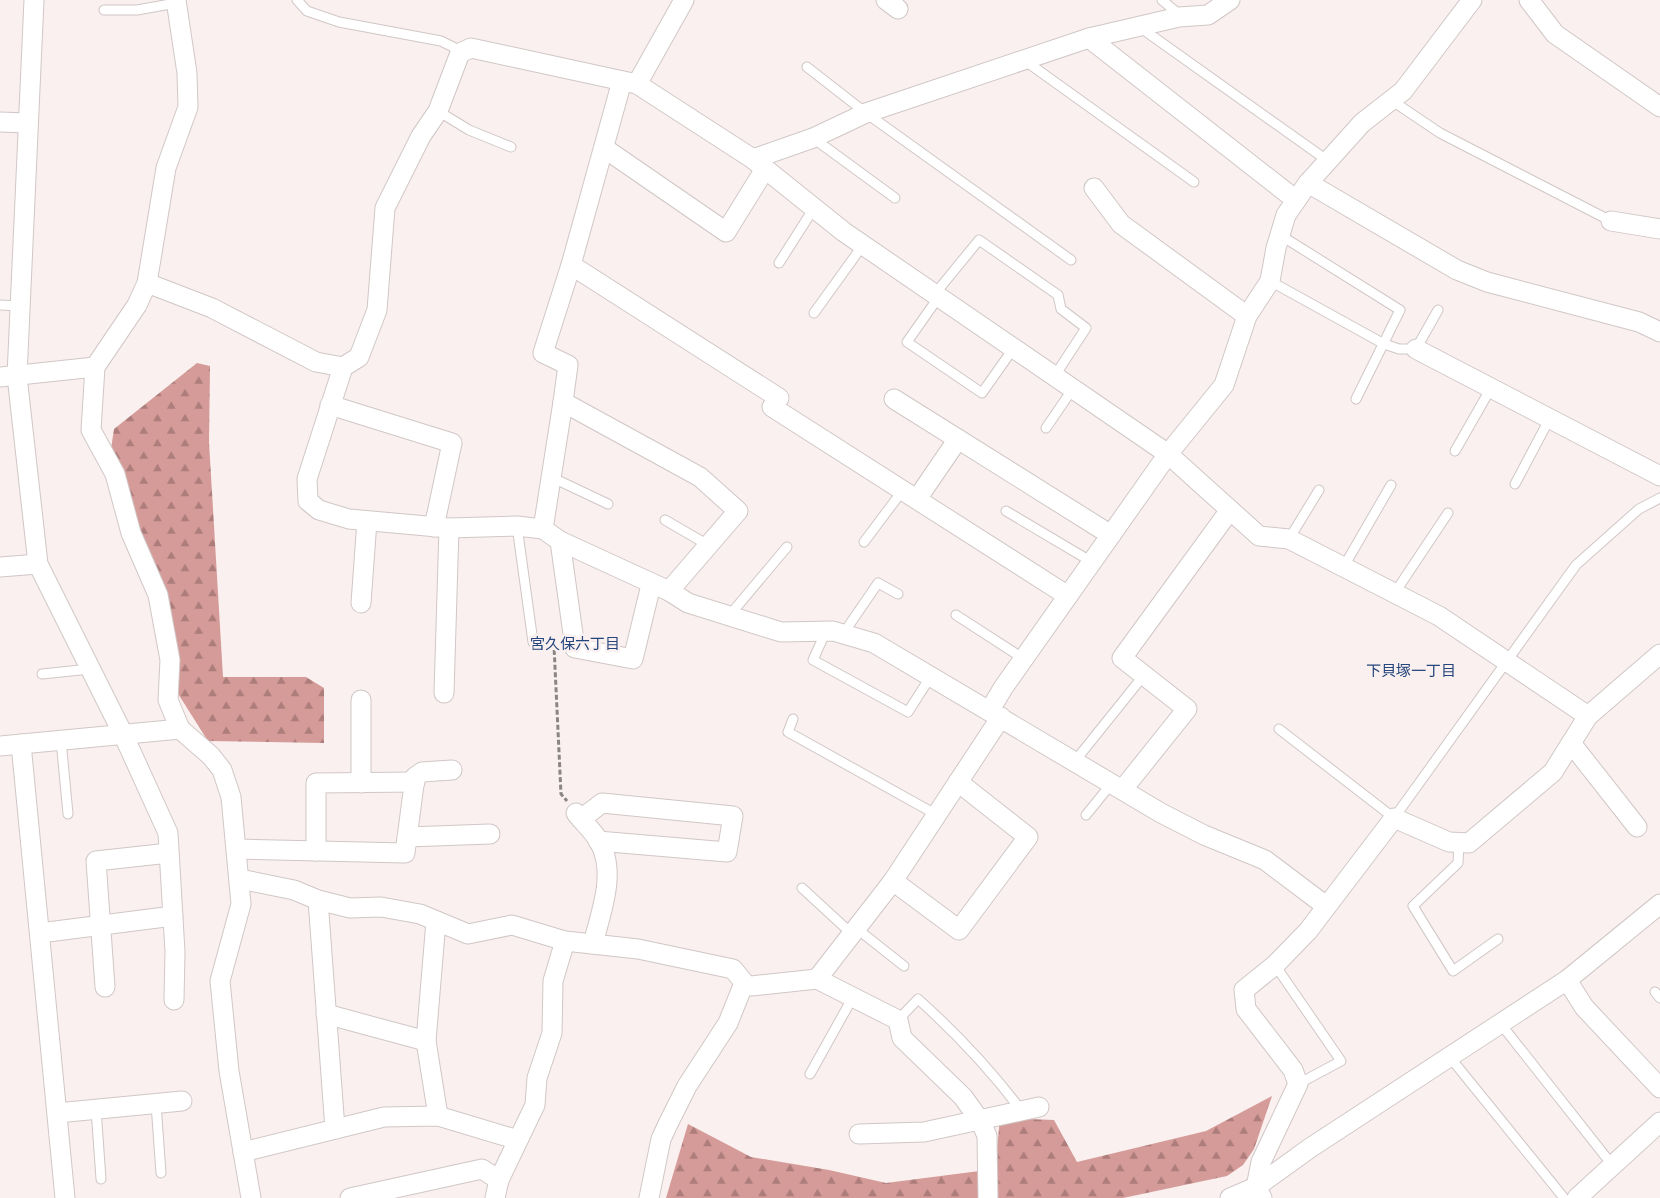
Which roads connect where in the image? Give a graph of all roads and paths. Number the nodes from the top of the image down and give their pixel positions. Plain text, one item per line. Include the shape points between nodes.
1 (34, 0) edge
2 (297, 0) edge
3 (684, 0) edge
4 (1162, 0) edge
5 (1230, 0) edge
6 (1472, 0) edge
7 (1529, 0) edge
8 (176, 2) edge
9 (104, 10) dead end
10 (1183, 17) junction
11 (1138, 26) junction
12 (1088, 38) junction
13 (463, 52) junction
14 (1024, 60) junction
15 (807, 66) dead end
16 (629, 83) junction
17 (1392, 100) junction
18 (1660, 107) edge
19 (438, 111) junction
20 (866, 113) junction
21 (0, 122) edge
22 (28, 123) junction
23 (813, 138) junction
24 (511, 147) dead end
25 (604, 148) junction
26 (1328, 161) junction
27 (759, 164) junction
28 (1194, 182) dead end
29 (1308, 184) junction
30 (1094, 188) dead end
31 (895, 198) dead end
32 (1296, 200) junction
33 (814, 208) junction
34 (1612, 221) joint
35 (1660, 229) edge
36 (1280, 234) junction
37 (862, 245) junction
38 (1072, 260) dead end
39 (779, 262) dead end
40 (571, 265) junction
41 (1270, 282) junction
42 (148, 284) junction
43 (936, 296) junction
44 (0, 305) edge
45 (20, 306) junction
46 (1438, 310) dead end
47 (814, 313) dead end
48 (1247, 316) junction
49 (1660, 332) edge
50 (1384, 344) junction
51 (1013, 349) junction
52 (1416, 349) junction
53 (343, 366) junction
54 (95, 367) junction
55 (8, 376) edge
56 (1054, 378) junction
57 (1491, 388) junction
58 (1072, 390) junction
59 (894, 399) dead end
60 (1356, 399) dead end
61 (563, 402) junction
62 (330, 405) junction
63 (1550, 418) junction
64 (1046, 428) dead end
65 (958, 439) junction
66 (1455, 451) dead end
67 (1168, 454) junction
68 (1660, 476) edge
69 (551, 477) junction
70 (1515, 484) dead end
71 (1391, 485) dead end
72 (1319, 490) dead end
73 (910, 495) junction
74 (1660, 498) edge
75 (608, 504) dead end
76 (1230, 510) junction
77 (1006, 511) dead end
78 (1448, 513) dead end
79 (665, 520) dead end
80 (367, 521) junction
81 (517, 526) junction
82 (441, 527) junction
83 (543, 528) junction
84 (1111, 535) junction
85 (1290, 539) junction
86 (560, 540) junction
87 (864, 542) dead end
88 (708, 545) junction
89 (787, 547) dead end
90 (1092, 562) junction
91 (38, 564) junction
92 (0, 567) edge
93 (1343, 568) junction
94 (651, 585) junction
95 (669, 591) junction
96 (898, 594) dead end
97 (1394, 594) junction
98 (1068, 596) junction
99 (361, 603) dead end
100 (956, 614) dead end
101 (729, 617) junction
102 (835, 632) junction
103 (533, 642) joint
104 (1660, 654) edge
105 (1024, 659) junction
106 (1508, 660) junction
107 (90, 669) junction
108 (42, 674) dead end
109 (1144, 675) junction
110 (931, 676) junction
111 (444, 693) dead end
112 (361, 700) dead end
113 (996, 714) junction
114 (1588, 716) junction
115 (793, 719) dead end
116 (180, 729) junction
117 (1279, 729) dead end
118 (123, 734) junction
119 (61, 740) junction
120 (1571, 743) junction
121 (21, 744) junction
122 (0, 746) edge
123 (1075, 761) junction
124 (452, 770) dead end
125 (415, 782) junction
126 (958, 782) junction
127 (361, 783) junction
128 (1117, 786) junction
129 (68, 814) dead end
130 (937, 815) junction
131 (579, 816) junction
132 (1086, 816) dead end
133 (1394, 818) junction
134 (1637, 827) dead end
135 (490, 834) dead end
136 (407, 836) junction
137 (598, 841) junction
138 (1459, 842) junction
139 (237, 849) junction
140 (316, 851) junction
141 (169, 853) junction
142 (240, 879) junction
143 (893, 881) junction
144 (802, 888) dead end
145 (318, 900) junction
146 (1660, 904) edge
147 (1326, 906) junction
148 (173, 916) junction
149 (436, 922) junction
150 (102, 925) junction
151 (854, 931) junction
152 (40, 933) junction
153 (1498, 939) dead end
154 (565, 941) junction
155 (593, 944) junction
156 (1275, 965) junction
157 (904, 966) dead end
158 (817, 978) junction
159 (1567, 980) junction
160 (744, 983) junction
161 (105, 987) dead end
162 (853, 997) junction
163 (174, 1000) dead end
164 (326, 1014) junction
165 (898, 1020) junction
166 (1500, 1024) junction
167 (426, 1041) junction
168 (1449, 1056) junction
169 (810, 1074) dead end
170 (1298, 1084) junction
171 (1660, 1088) edge
172 (182, 1101) dead end
173 (156, 1104) junction
174 (1030, 1109) joint
175 (96, 1110) junction
176 (57, 1113) junction
177 (438, 1116) junction
178 (979, 1119) junction
179 (1660, 1122) edge
180 (336, 1129) junction
181 (859, 1134) dead end
182 (518, 1140) junction
183 (243, 1152) junction
184 (1612, 1166) junction
185 (161, 1173) dead end
186 (101, 1179) dead end
187 (497, 1189) edge
188 (1259, 1192) edge
189 (65, 1198) edge
190 (251, 1198) edge
191 (350, 1198) edge
192 (649, 1198) edge
193 (988, 1198) edge
194 (1230, 1198) edge
195 (1564, 1198) edge
196 (1577, 1198) edge

1 - 22 street
2 - 13 lane via 307,11 338,22 441,41
3 - 16 street
4 - 10 lane
5 - 10 street via 1208,15
6 - 17 street via 1403,91
7 - 18 street via 1555,34
8 - 9 lane via 137,10
8 - 42 street via 187,73 188,107 166,168
10 - 11 street
11 - 12 street
11 - 26 lane
12 - 14 street
12 - 32 street
13 - 16 street via 471,48
13 - 19 street
14 - 20 street
14 - 28 lane
15 - 20 lane
16 - 25 street
16 - 27 street
17 - 26 street via 1362,123
17 - 34 lane via 1440,133
19 - 24 lane via 469,130
19 - 53 street via 421,136 385,208 377,310 359,357
20 - 23 street
20 - 38 lane
21 - 22 street
22 - 45 street
23 - 27 street
23 - 31 lane
25 - 27 street via 726,232
25 - 40 street
26 - 29 street
27 - 33 street
29 - 32 street
29 - 49 street via 1457,270 1487,282 1639,322
30 - 48 street via 1121,224
32 - 36 street via 1286,215
33 - 37 street
33 - 39 lane
34 - 35 street
36 - 41 street
36 - 50 lane via 1400,310
37 - 43 street
37 - 47 lane
40 - 61 street via 544,353 568,365
40 - 73 street via 779,398 772,407
41 - 48 street
41 - 50 lane
42 - 53 street via 212,308 316,362
42 - 54 street
43 - 51 street
43 - 51 lane via 907,342 982,393
43 - 56 lane via 979,240 987,245 1058,295 1061,309 1086,328
44 - 45 lane
45 - 55 street
46 - 52 lane
48 - 67 street via 1224,385
50 - 52 lane via 1399,349
50 - 60 lane
51 - 56 street
52 - 57 street
53 - 62 street
54 - 55 street
54 - 116 street via 91,430 115,474 131,533 158,595 170,660 168,700
55 - 91 street
56 - 58 street
57 - 63 street
57 - 66 lane
58 - 64 lane
58 - 67 street
59 - 65 street
61 - 69 street
61 - 88 street via 700,477 738,511
62 - 80 street via 307,479 308,501 319,510
62 - 82 street via 452,444
63 - 68 street
63 - 70 lane
65 - 73 street
65 - 84 street
67 - 76 street
67 - 84 street
69 - 75 lane
69 - 83 street
71 - 93 lane
72 - 85 lane
73 - 87 lane
73 - 98 street
74 - 106 lane via 1639,509 1576,565
76 - 85 street via 1260,536
76 - 109 street via 1122,658
77 - 90 lane
78 - 97 lane
79 - 88 lane
80 - 82 street
80 - 99 street
81 - 82 street
81 - 83 street
81 - 103 lane
82 - 111 street
83 - 86 street
84 - 90 street
85 - 93 street
86 - 94 street
86 - 94 street via 575,648 633,659
88 - 95 street
89 - 101 lane
90 - 98 street
91 - 92 street
91 - 107 street
93 - 97 street
94 - 95 street
95 - 101 street via 688,603
96 - 102 lane via 878,583
97 - 106 street via 1439,616
98 - 105 street
100 - 105 lane
101 - 102 street via 781,632
102 - 110 street via 874,643
102 - 110 lane via 813,660 908,712
103 - 131 path via 554,646 561,794
104 - 114 street
105 - 113 street
106 - 114 street
106 - 133 lane
107 - 108 lane
107 - 118 street
109 - 123 lane
109 - 128 street via 1187,709
110 - 113 street
112 - 127 street
113 - 123 street
113 - 126 street
114 - 120 street
115 - 130 lane via 788,732
116 - 118 street
116 - 139 street via 222,770 231,797
117 - 133 lane
118 - 119 street
118 - 141 street via 168,833
119 - 121 street
119 - 129 lane
120 - 134 street
120 - 138 street via 1553,772 1469,843
121 - 122 street
121 - 152 street
123 - 128 street
124 - 125 street via 422,772 415,777
125 - 127 street
125 - 136 street
126 - 130 street
126 - 143 street via 1028,837 959,930
127 - 140 street via 316,783
128 - 132 lane
128 - 147 street via 1204,835 1265,860
130 - 143 street
131 - 137 street
131 - 137 street via 602,803 732,816 727,852
133 - 138 street via 1449,842
133 - 147 street
135 - 136 street
136 - 140 street via 405,853
137 - 155 street via 607,864 608,883
138 - 153 lane via 1458,863 1413,906 1453,972
139 - 140 street
139 - 142 street
141 - 148 street
141 - 150 street via 96,861
142 - 145 street via 294,890
142 - 183 street via 241,904 220,981 229,1071
143 - 151 street
144 - 151 lane
145 - 149 street via 350,908 382,907 420,914
145 - 164 street
146 - 159 street
147 - 156 street via 1308,931
148 - 150 street
148 - 163 street
149 - 154 street via 468,934 512,925
149 - 167 street
150 - 152 street
150 - 161 street
151 - 157 lane
151 - 158 street
152 - 176 street
154 - 155 street
154 - 182 street via 553,981 552,1033 537,1078 535,1105
155 - 160 street via 638,949 733,969
156 - 170 street via 1244,990 1246,1009 1293,1070
156 - 170 lane via 1341,1061
158 - 160 street via 751,986
158 - 162 street
159 - 166 street
159 - 171 street via 1584,1007
160 - 192 street via 728,1022 687,1086 661,1139
162 - 165 street
162 - 169 lane
164 - 167 street
164 - 180 street
165 - 174 lane via 918,998 1000,1083
165 - 178 street via 902,1038 964,1097
166 - 168 street
166 - 184 lane
167 - 177 street
168 - 188 street via 1310,1148
168 - 195 lane
170 - 188 street via 1260,1162
172 - 173 street
173 - 175 street
173 - 185 lane
174 - 178 street
175 - 176 street
175 - 186 lane
176 - 189 street
177 - 180 street via 384,1117
177 - 182 street
178 - 181 street via 924,1132
178 - 193 street via 987,1136
179 - 184 street
180 - 183 street
182 - 187 street
183 - 190 street
184 - 196 street
187 - 191 street via 482,1169
188 - 194 street

